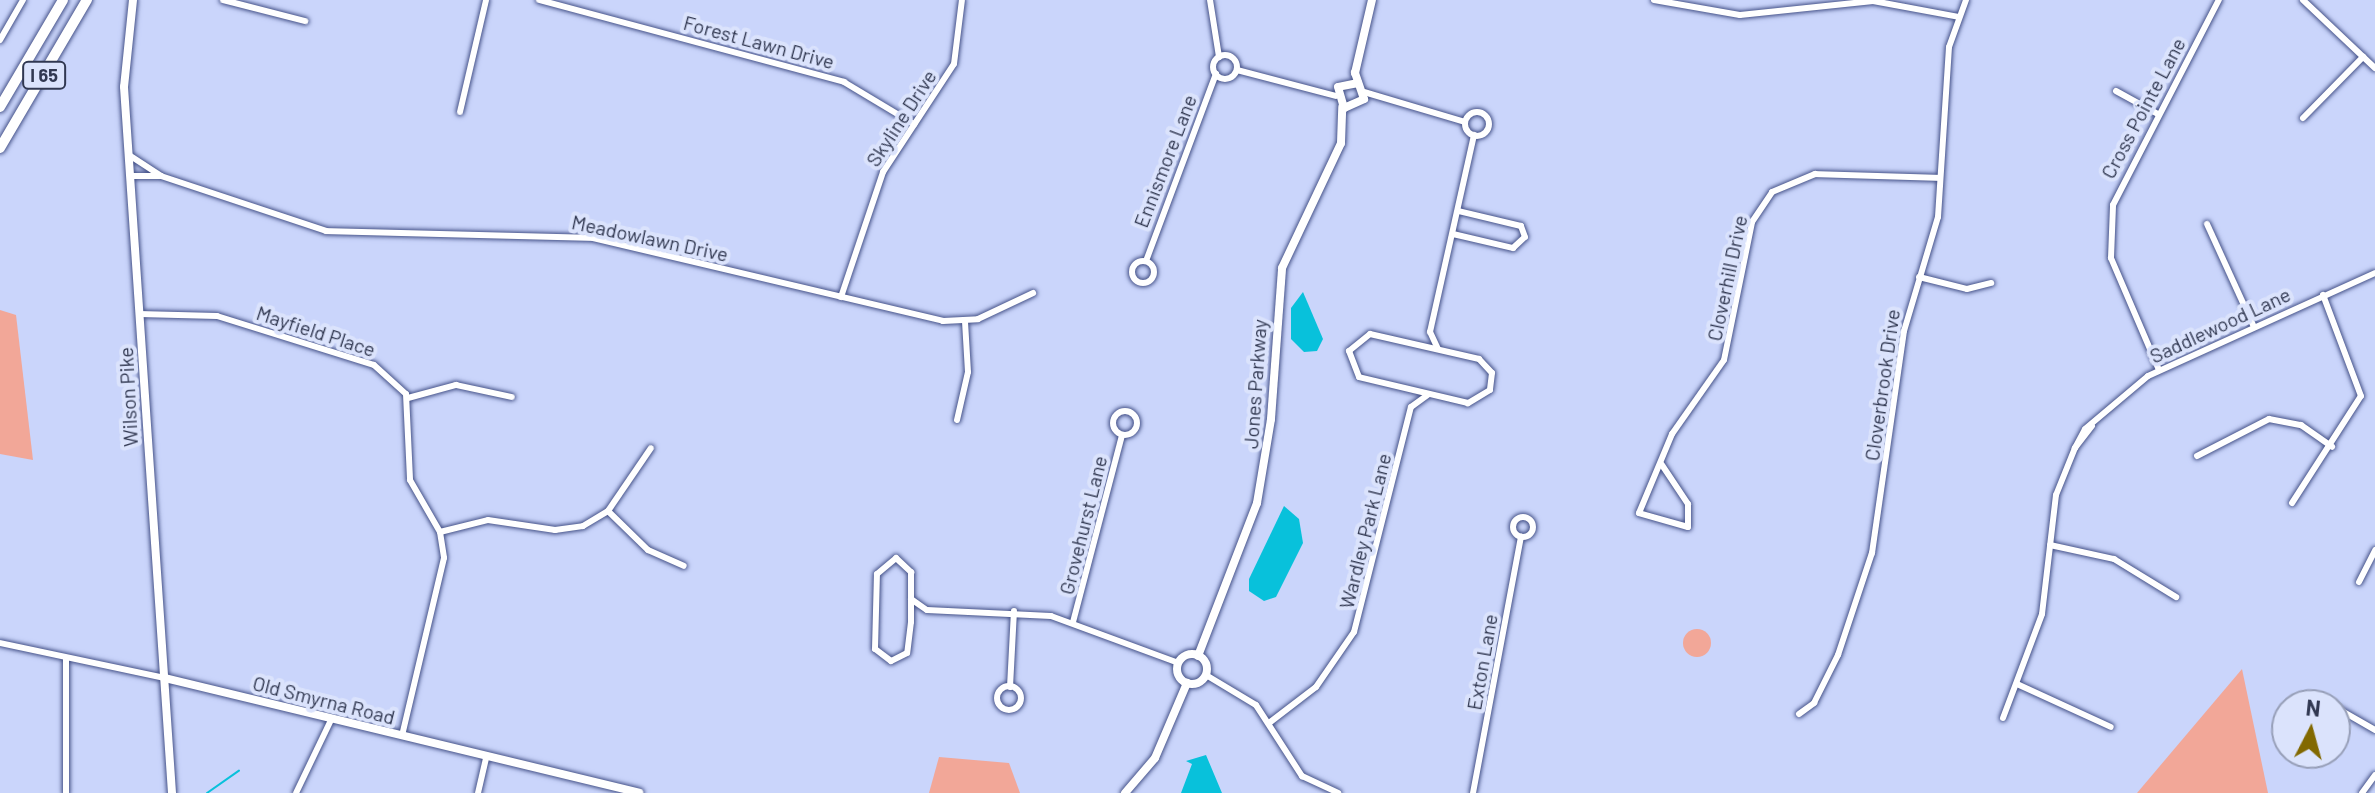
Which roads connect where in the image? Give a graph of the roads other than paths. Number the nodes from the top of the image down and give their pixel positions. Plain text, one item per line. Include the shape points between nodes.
1 (23, 0) edge
2 (63, 0) edge
3 (87, 0) edge
4 (133, 0) edge
5 (223, 0) edge
6 (486, 0) edge
7 (539, 0) edge
8 (962, 0) edge
9 (1210, 0) edge
10 (1372, 0) edge
11 (1654, 0) edge
12 (1966, 0) edge
13 (2219, 0) edge
14 (2303, 0) edge
15 (1959, 17) junction
16 (305, 21) dead end
17 (0, 40) edge
18 (1219, 57) junction
19 (2363, 57) junction
20 (2375, 68) edge
21 (1237, 70) junction
22 (1216, 74) junction
23 (1356, 78) junction
24 (1334, 91) junction
25 (2116, 91) dead end
26 (1364, 92) junction
27 (1373, 100) junction
28 (1362, 103) junction
29 (0, 107) edge
30 (1346, 111) junction
31 (460, 112) dead end
32 (2156, 113) junction
33 (2303, 118) dead end
34 (1465, 122) junction
35 (914, 124) junction
36 (1474, 135) junction
37 (0, 148) edge
38 (129, 155) junction
39 (130, 176) junction
40 (161, 176) junction
41 (1940, 178) junction
42 (1458, 211) junction
43 (2207, 224) dead end
44 (1453, 234) junction
45 (1146, 261) dead end
46 (2375, 273) edge
47 (1919, 277) junction
48 (1991, 283) dead end
49 (1033, 293) dead end
50 (2323, 295) junction
51 (841, 297) junction
52 (139, 314) junction
53 (965, 322) junction
54 (2254, 327) junction
55 (1430, 332) junction
56 (1414, 343) junction
57 (1438, 349) junction
58 (2159, 370) junction
59 (1402, 388) junction
60 (1429, 394) junction
61 (512, 397) dead end
62 (408, 398) junction
63 (1411, 407) junction
64 (957, 420) dead end
65 (1122, 435) dead end
66 (2332, 447) junction
67 (651, 448) dead end
68 (2197, 456) dead end
69 (1662, 465) junction
70 (2292, 503) dead end
71 (608, 511) junction
72 (440, 532) junction
73 (1521, 536) dead end
74 (2050, 545) junction
75 (2375, 550) edge
76 (684, 566) dead end
77 (2359, 582) dead end
78 (2176, 597) dead end
79 (911, 599) junction
80 (927, 610) junction
81 (1014, 611) junction
82 (911, 622) junction
83 (1073, 622) junction
84 (0, 643) edge
85 (1198, 656) junction
86 (66, 658) junction
87 (1179, 663) junction
88 (1206, 675) junction
89 (165, 678) junction
90 (1187, 683) junction
91 (2017, 684) junction
92 (1010, 687) dead end
93 (1799, 714) dead end
94 (2351, 716) edge
95 (332, 718) junction
96 (2003, 718) dead end
97 (1269, 723) junction
98 (2111, 727) dead end
99 (2375, 730) edge
100 (402, 735) junction
101 (486, 757) junction
102 (2375, 775) edge
103 (66, 793) edge
104 (172, 793) edge
105 (296, 793) edge
106 (478, 793) edge
107 (639, 793) edge
108 (1125, 793) edge
109 (1338, 793) edge
110 (1473, 793) edge
111 (2362, 793) edge

1 - 17 street
2 - 29 highway, I 65
3 - 37 highway, I 65
4 - 38 street, Wilson Pike via 124,61
5 - 16 street
6 - 31 street
7 - 35 street, Forest Lawn Drive via 849,83
8 - 35 street, Skyline Drive via 954,64
9 - 18 street
10 - 23 street
11 - 15 street via 1738,15 1874,1
12 - 15 street, Cloverbrook Drive
13 - 32 street, Cross Pointe Lane
14 - 19 street
15 - 41 street, Cloverbrook Drive via 1946,69
18 - 21 street via 1232,57
18 - 22 street, Ennismore Lane
19 - 20 street
19 - 33 street
21 - 22 street via 1228,79
21 - 24 street
22 - 45 street, Ennismore Lane
23 - 24 street
23 - 26 street
24 - 30 street
25 - 32 street
26 - 27 street
26 - 28 street
27 - 28 street
27 - 34 street
28 - 30 street
30 - 85 street, Jones Parkway via 1336,155 1287,248 1257,503
32 - 58 street, Cross Pointe Lane via 2119,184 2109,244
34 - 36 street
34 - 36 street via 1473,112 1487,118 1485,132
35 - 51 street, Skyline Drive via 878,183
36 - 42 street
38 - 39 street, Wilson Pike
38 - 40 street, Meadowlawn Drive
39 - 40 street, Meadowlawn Drive
39 - 52 street, Wilson Pike
40 - 51 street, Meadowlawn Drive via 326,231 578,236
41 - 47 street, Cloverbrook Drive via 1937,223
41 - 69 street, Cloverhill Drive via 1815,174 1772,192 1752,222 1724,360 1672,434
42 - 44 street
42 - 44 street via 1521,226 1525,237 1513,248
43 - 54 street
44 - 55 street
46 - 50 street, Saddlewood Lane
47 - 48 street via 1967,289
47 - 93 street, Cloverbrook Drive via 1864,583 1821,690
49 - 53 street
50 - 54 street, Saddlewood Lane
50 - 66 street via 2361,387 2355,416
51 - 53 street, Meadowlawn Drive
52 - 62 street, Mayfield Place via 234,322 374,365
52 - 89 street, Wilson Pike
53 - 64 street via 968,372
54 - 58 street, Saddlewood Lane
55 - 56 street
55 - 57 street
56 - 57 street
56 - 59 street via 1366,335 1349,351 1357,375
57 - 60 street via 1482,361 1492,385 1474,403
58 - 74 street, Saddlewood Lane via 2092,426 2075,448 2059,483
59 - 60 street
59 - 63 street
60 - 63 street
61 - 62 street via 456,385
62 - 72 street via 410,480
63 - 97 street, Wardley Park Lane via 1354,632 1325,677
65 - 83 street, Grovehurst Lane
66 - 68 street via 2301,425 2269,419
66 - 70 street
67 - 71 street
69 - 69 street, Cloverhill Drive via 1639,515 1690,526 1688,504
71 - 72 street via 570,529 488,520
71 - 76 street via 648,550
72 - 100 street via 442,571
73 - 110 street, Exton Lane
74 - 78 street via 2114,559
74 - 91 street, Saddlewood Lane via 2042,614
75 - 77 street
79 - 80 street
79 - 82 street
79 - 82 street via 908,565 884,561 877,572 874,643 882,658 905,656
80 - 81 street
80 - 82 street
81 - 83 street
81 - 92 street
83 - 87 street
84 - 86 street, Old Smyrna Road
85 - 87 street
85 - 88 street
86 - 89 street, Old Smyrna Road
86 - 103 street
87 - 90 street
88 - 90 street
88 - 97 street via 1236,689
89 - 95 street, Old Smyrna Road
89 - 104 street, Wilson Pike
90 - 108 street via 1160,750
91 - 96 street, Saddlewood Lane
91 - 98 street
94 - 99 street
95 - 100 street, Old Smyrna Road
95 - 105 street
97 - 109 street via 1302,776
100 - 101 street, Old Smyrna Road
101 - 106 street
101 - 107 street, Old Smyrna Road
102 - 111 street

